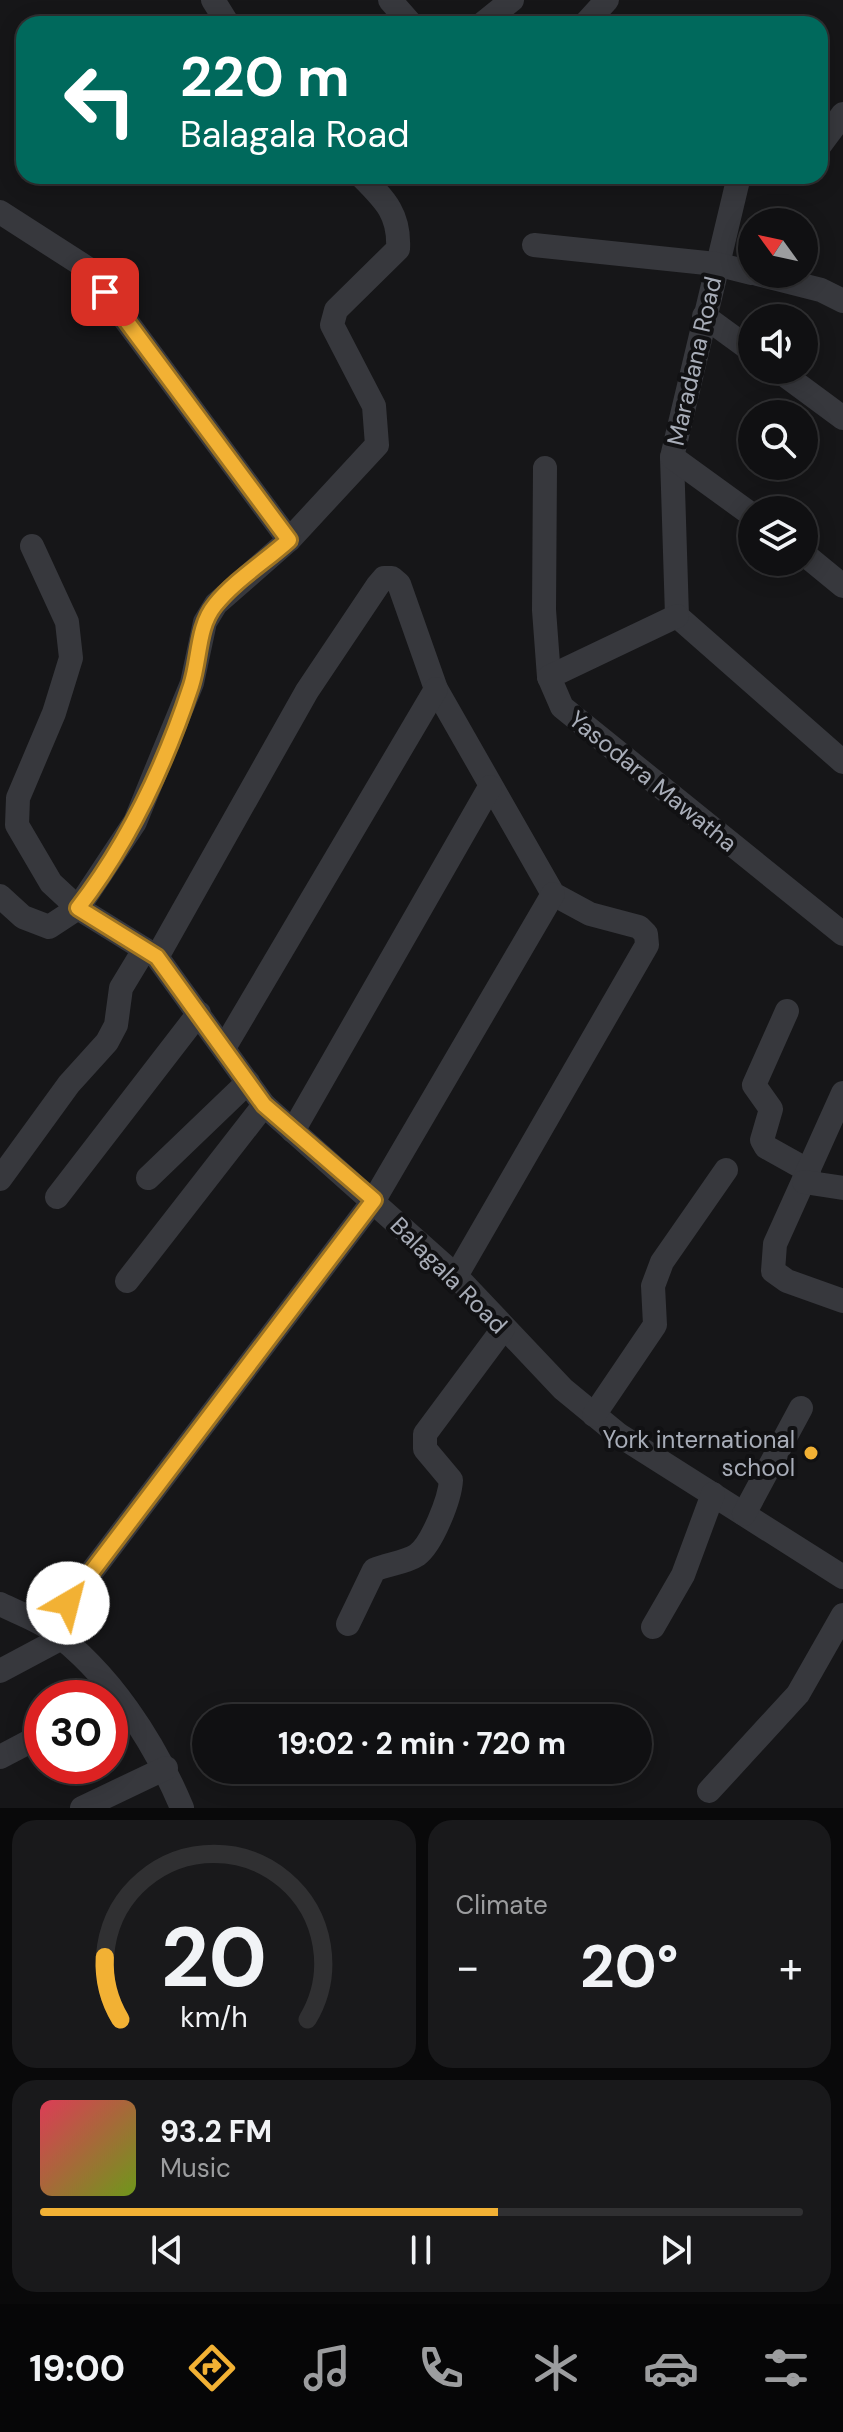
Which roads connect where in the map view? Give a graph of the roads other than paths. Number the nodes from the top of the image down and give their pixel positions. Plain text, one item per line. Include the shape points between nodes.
1 (390, 0) edge
2 (512, 0) edge
3 (607, 0) edge
4 (404, 16) edge
5 (492, 16) edge
6 (592, 16) edge
7 (843, 114) edge
8 (828, 134) edge
9 (369, 184) edge
10 (737, 184) edge
11 (0, 212) edge
12 (534, 245) dead end
13 (716, 264) junction
14 (738, 269) edge
15 (813, 288) edge
16 (843, 301) edge
17 (704, 316) junction
18 (738, 341) edge
19 (797, 384) edge
20 (843, 418) edge
21 (672, 457) junction
22 (545, 468) dead end
23 (738, 505) edge
24 (289, 540) junction
25 (32, 546) dead end
26 (818, 565) edge
27 (843, 586) edge
28 (677, 616) junction
29 (549, 677) junction
30 (436, 689) junction
31 (843, 762) edge
32 (490, 787) junction
33 (553, 894) junction
34 (0, 896) edge
35 (78, 908) junction
36 (843, 934) edge
37 (150, 953) junction
38 (787, 1011) dead end
39 (199, 1013) junction
40 (224, 1048) junction
41 (248, 1082) junction
42 (843, 1093) edge
43 (264, 1105) junction
44 (293, 1131) junction
45 (726, 1170) dead end
46 (806, 1176) junction
47 (148, 1178) dead end
48 (0, 1179) edge
49 (843, 1188) edge
50 (57, 1197) dead end
51 (374, 1200) junction
52 (456, 1276) junction
53 (127, 1281) dead end
54 (843, 1301) edge
55 (503, 1329) junction
56 (801, 1408) dead end
57 (594, 1415) junction
58 (713, 1494) junction
59 (744, 1514) junction
60 (843, 1577) edge
61 (0, 1604) edge
62 (843, 1615) edge
63 (348, 1624) dead end
64 (653, 1627) dead end
65 (54, 1634) junction
66 (0, 1671) edge
67 (98, 1680) edge
68 (128, 1716) edge
69 (24, 1744) edge
70 (0, 1757) edge
71 (166, 1768) junction
72 (709, 1791) dead end
73 (82, 1808) edge
74 (182, 1808) edge

1 - 4 street
2 - 5 street
3 - 6 street
7 - 8 street
9 - 24 street via 392,206 399,227 398,249 336,310 332,325 374,406 377,445
10 - 13 street, Maradana Road
11 - 24 street via 87,268
12 - 13 street
13 - 14 street
13 - 17 street, Maradana Road
15 - 16 street
17 - 18 street
17 - 21 street, Maradana Road
19 - 20 street
21 - 23 street
21 - 28 street, Maradana Road
22 - 29 street
24 - 35 street via 216,604 205,622 192,683 142,809
25 - 35 street, Balagala Road via 67,622 71,658 18,798 17,825 51,883
26 - 27 street
28 - 29 street
28 - 31 street
29 - 36 street, Yasodara Mawatha via 562,707
30 - 32 street
30 - 37 street via 399,584 384,578 307,691
30 - 40 street
32 - 33 street
32 - 44 street
33 - 51 street
33 - 52 street via 590,914 639,927 647,945
34 - 35 street via 23,917 49,927
35 - 37 street, Balagala Road
37 - 39 street, Balagala Road
37 - 48 street via 121,988 116,1025 107,1042 69,1084
38 - 46 street via 754,1085 771,1109 762,1140 766,1147
39 - 40 street, Balagala Road
39 - 50 street
40 - 41 street, Balagala Road
41 - 43 street, Balagala Road
41 - 47 street
42 - 46 street
43 - 44 street, Balagala Road
43 - 53 street
44 - 51 street, Balagala Road
45 - 57 street via 662,1262 653,1286 655,1325
46 - 49 street
46 - 54 street via 775,1244 773,1271
51 - 52 street, Balagala Road
51 - 65 street
52 - 55 street, Balagala Road
55 - 57 street, Balagala Road
55 - 63 street via 425,1434 425,1449 451,1480 437,1523 419,1554 374,1570
56 - 59 street
57 - 58 street, Balagala Road
58 - 59 street, Balagala Road
58 - 64 street via 683,1575
59 - 60 street, Balagala Road
61 - 65 street
62 - 72 street via 798,1694
65 - 66 street
65 - 67 street
68 - 71 street
69 - 70 street
71 - 73 street
71 - 74 street

